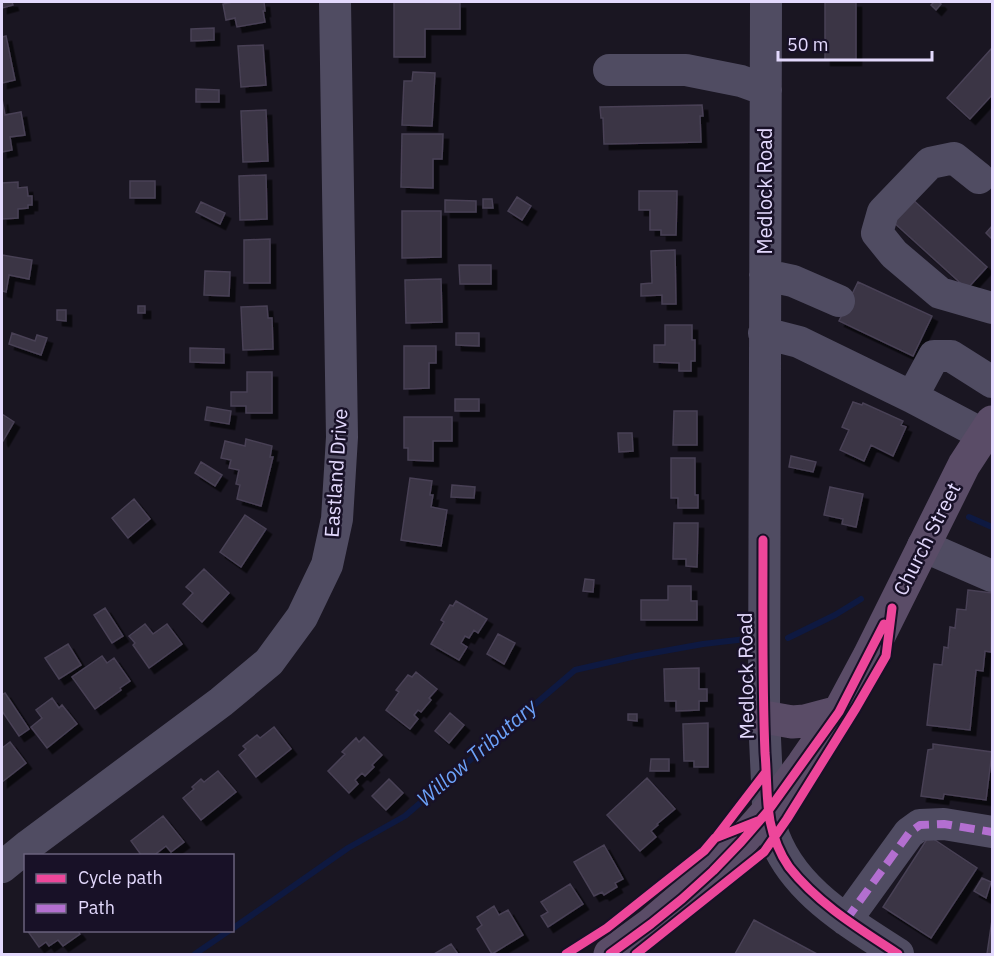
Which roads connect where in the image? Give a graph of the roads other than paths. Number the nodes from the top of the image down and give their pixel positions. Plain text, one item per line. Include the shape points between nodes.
1 (335, 2) edge
2 (766, 2) edge
3 (609, 70) dead end
4 (766, 90) junction
5 (978, 178) dead end
6 (765, 275) junction
7 (839, 301) dead end
8 (993, 308) edge
9 (764, 333) junction
10 (993, 382) edge
11 (912, 397) junction
12 (988, 428) edge
13 (923, 546) junction
14 (993, 576) edge
15 (839, 712) junction
16 (764, 717) junction
17 (768, 812) junction
18 (993, 832) edge
19 (2, 867) edge
20 (846, 920) junction
21 (610, 954) edge
22 (898, 954) edge

1 - 19 street, Eastland Drive via 342,437 337,519 327,565 302,617 269,663
2 - 4 street, Medlock Road
3 - 4 street via 686,70
4 - 6 street, Medlock Road
5 - 8 street via 954,158 930,163 883,212 877,233 894,254 940,293
6 - 7 street via 793,281
6 - 9 street, Medlock Road
9 - 11 street via 800,342
9 - 16 street, Medlock Road
10 - 11 street via 951,356 934,356
11 - 12 street
12 - 13 main road, Church Street via 964,465
13 - 14 street
13 - 15 main road, Church Street
15 - 16 main road via 792,722
15 - 17 main road, Church Street
16 - 17 street, Medlock Road
17 - 20 street, Medlock Road via 788,866 820,900
17 - 21 main road, Church Street via 690,892
18 - 20 street via 944,824 920,825 909,833
20 - 22 street, Medlock Road

